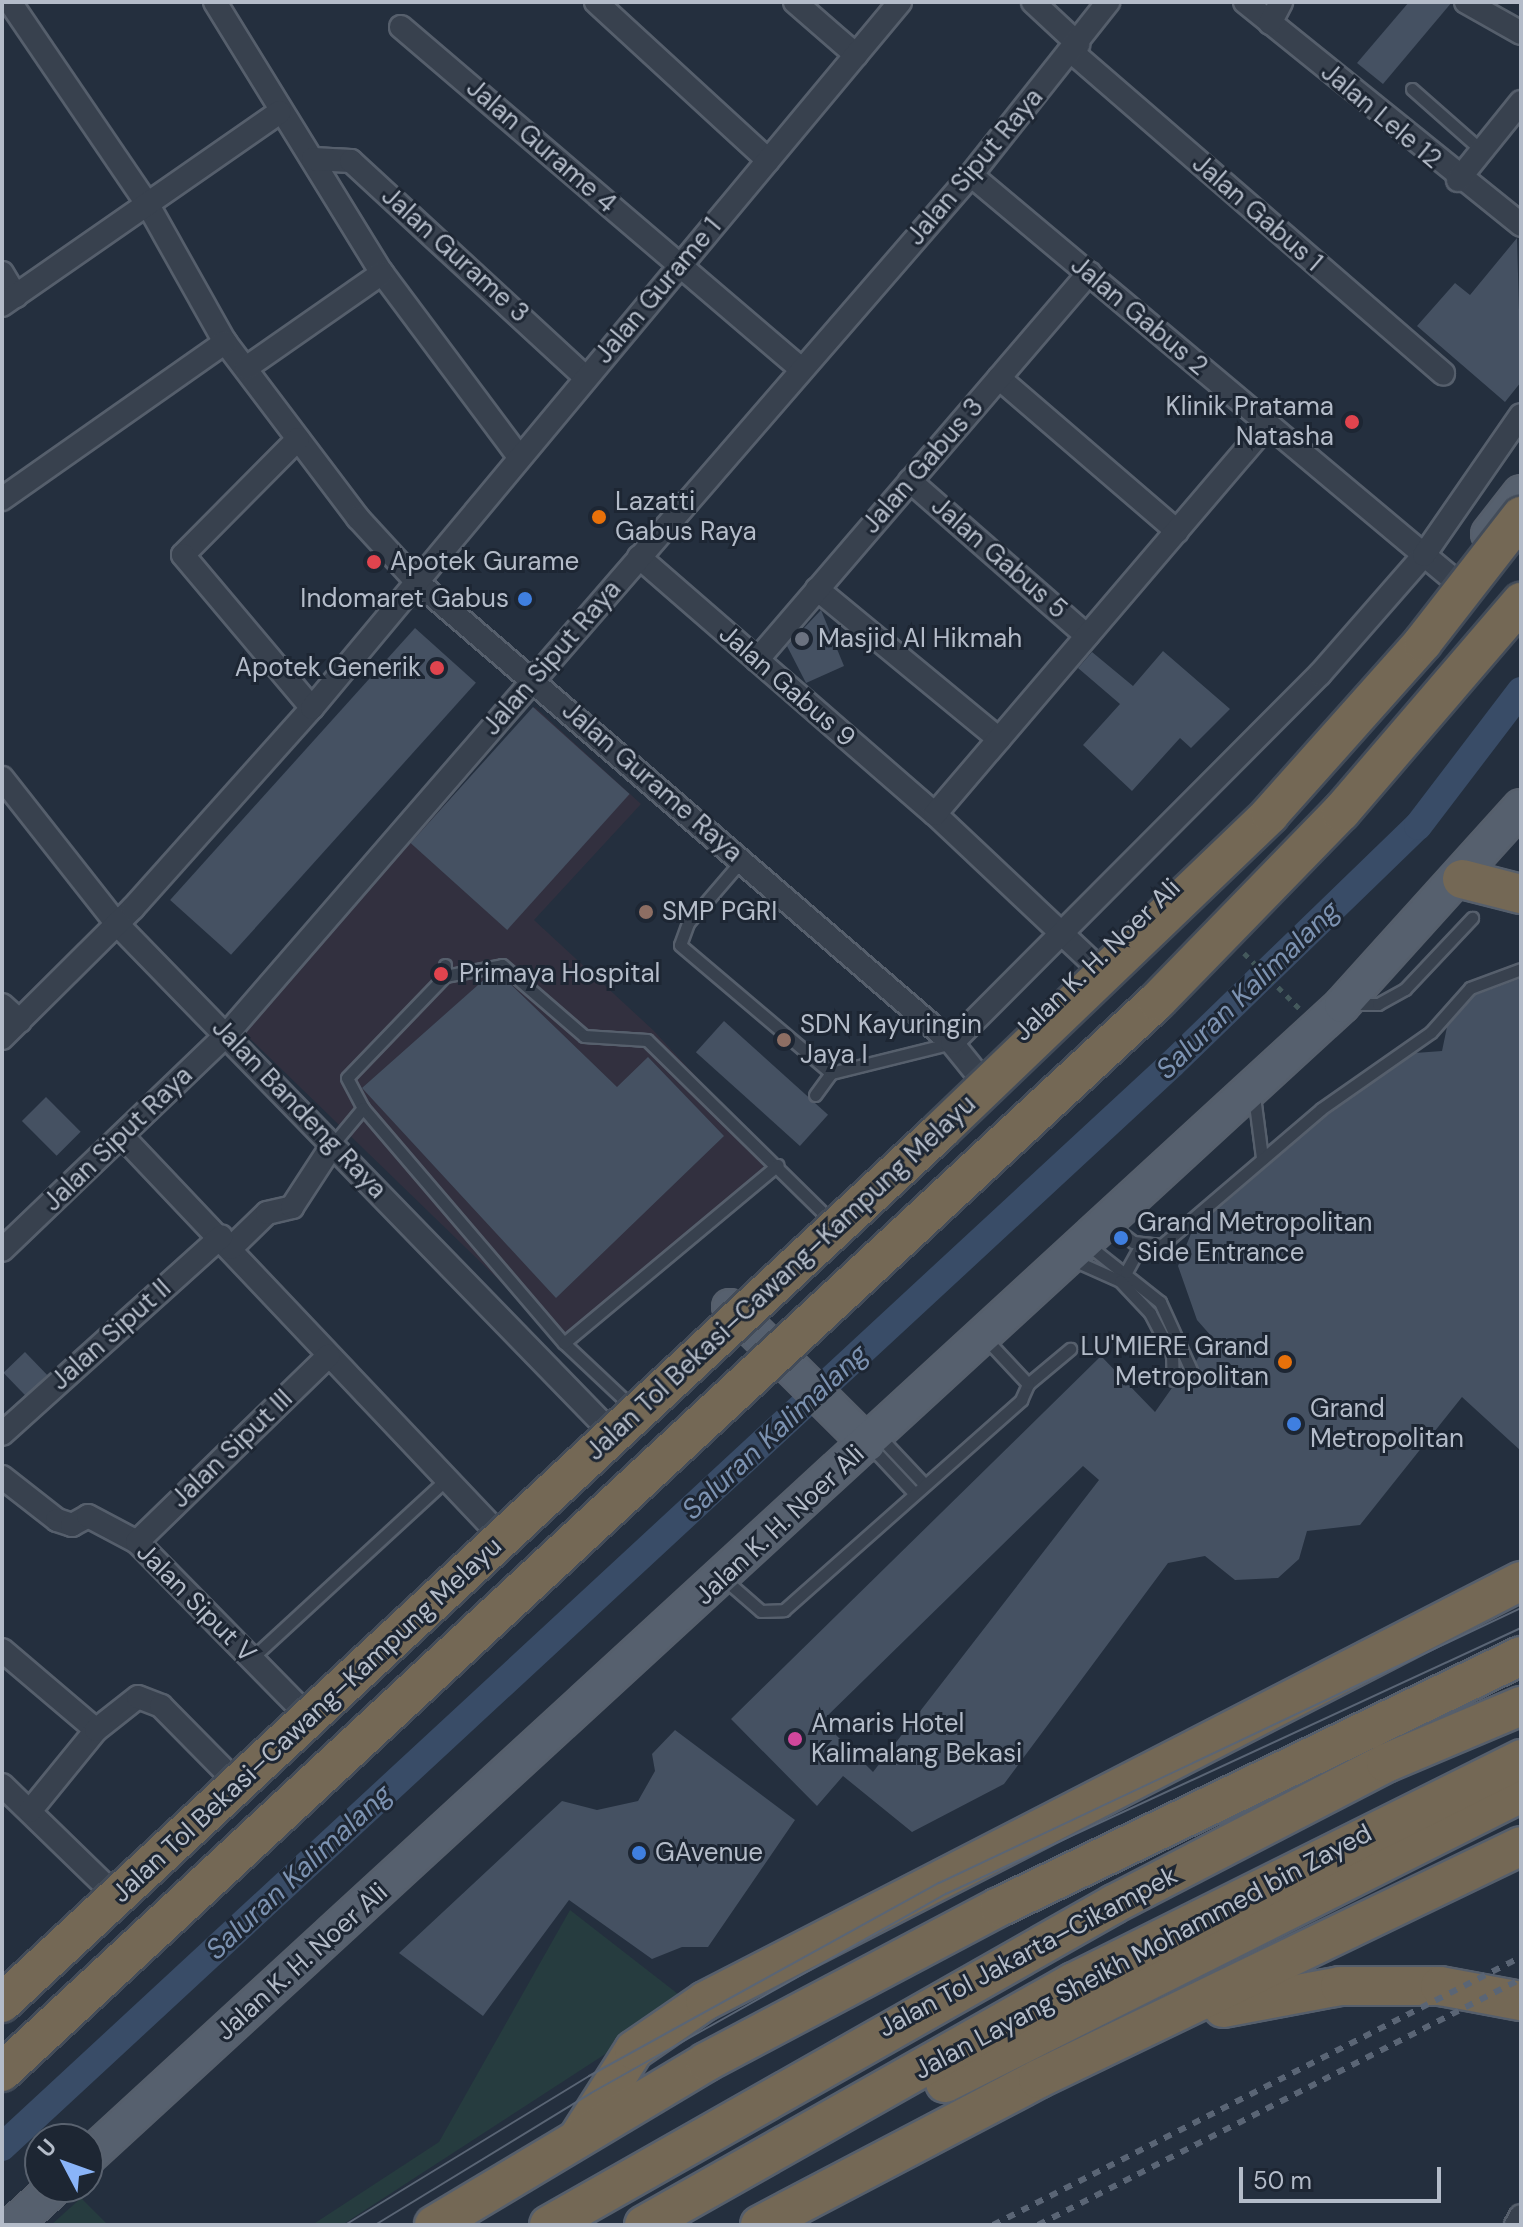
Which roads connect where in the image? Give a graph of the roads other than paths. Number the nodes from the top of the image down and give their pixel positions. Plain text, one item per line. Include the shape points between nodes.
1 (10, 2) edge
2 (215, 2) edge
3 (596, 2) edge
4 (795, 2) edge
5 (900, 2) edge
6 (1033, 2) edge
7 (1108, 2) edge
8 (1245, 2) edge
9 (1281, 2) edge
10 (1466, 2) edge
11 (1270, 23) junction
12 (401, 27) dead end
13 (1521, 33) edge
14 (1075, 48) junction
15 (856, 55) junction
16 (1412, 89) dead end
17 (1521, 102) edge
18 (280, 112) junction
19 (1481, 150) junction
20 (313, 159) junction
21 (768, 160) junction
22 (971, 175) junction
23 (1458, 180) junction
24 (148, 205) junction
25 (1521, 225) edge
26 (680, 265) junction
27 (2, 273) edge
28 (382, 273) junction
29 (1089, 273) junction
30 (9, 300) edge
31 (225, 342) junction
32 (246, 368) junction
33 (800, 368) junction
34 (1443, 373) dead end
35 (586, 378) junction
36 (999, 378) junction
37 (1268, 424) junction
38 (1518, 424) edge
39 (298, 439) junction
40 (519, 457) junction
41 (910, 481) junction
42 (1521, 493) edge
43 (2, 499) edge
44 (1521, 516) edge
45 (1177, 531) junction
46 (1424, 555) junction
47 (639, 557) junction
48 (1454, 580) junction
49 (416, 581) junction
50 (817, 589) junction
51 (1521, 602) edge
52 (1087, 636) junction
53 (757, 660) junction
54 (533, 680) junction
55 (312, 708) junction
56 (999, 739) junction
57 (2, 778) edge
58 (935, 814) junction
59 (1517, 820) edge
60 (743, 859) junction
61 (1462, 879) junction
62 (1521, 894) edge
63 (1472, 918) dead end
64 (117, 924) junction
65 (1063, 935) junction
66 (1095, 965) junction
67 (1521, 969) edge
68 (2, 1005) edge
69 (1342, 1005) junction
70 (20, 1021) junction
71 (227, 1034) junction
72 (2, 1038) edge
73 (952, 1043) junction
74 (831, 1073) junction
75 (977, 1074) junction
76 (1253, 1087) junction
77 (815, 1095) dead end
78 (363, 1108) junction
79 (122, 1136) junction
80 (333, 1144) junction
81 (1262, 1158) junction
82 (778, 1165) junction
83 (826, 1216) junction
84 (1087, 1241) junction
85 (226, 1242) junction
86 (1141, 1245) junction
87 (2, 1250) edge
88 (1126, 1272) junction
89 (737, 1301) junction
90 (984, 1337) junction
91 (564, 1343) junction
92 (1070, 1349) dead end
93 (328, 1356) junction
94 (1191, 1370) dead end
95 (1173, 1380) dead end
96 (1028, 1384) junction
97 (620, 1418) junction
98 (864, 1430) junction
99 (2, 1434) edge
100 (2, 1477) edge
101 (447, 1479) junction
102 (924, 1484) junction
103 (914, 1493) junction
104 (495, 1530) junction
105 (137, 1542) junction
106 (723, 1578) junction
107 (1521, 1581) edge
108 (2, 1650) edge
109 (1521, 1656) edge
110 (252, 1658) junction
111 (1521, 1706) edge
112 (300, 1708) junction
113 (92, 1734) junction
114 (1521, 1759) edge
115 (229, 1775) junction
116 (2, 1785) edge
117 (1521, 1793) edge
118 (30, 1811) junction
119 (1521, 1846) edge
120 (105, 1885) junction
121 (2, 1980) edge
122 (1521, 2001) edge
123 (2, 2003) edge
124 (2, 2072) edge
125 (1038, 2079) junction
126 (580, 2135) junction
127 (104, 2142) edge
128 (37, 2203) edge
129 (1521, 2216) edge
130 (13, 2225) edge
131 (434, 2225) edge
132 (549, 2225) edge
133 (644, 2225) edge
134 (694, 2225) edge
135 (760, 2225) edge
136 (1516, 2225) edge

1 - 24 street, Jalan Gurame Raya
2 - 18 street
3 - 21 street
4 - 15 street
5 - 15 street, Jalan Gurame 1
6 - 14 street, Jalan Gabus 1
7 - 14 street, Jalan Siput Raya
8 - 11 street, Jalan Lele 12
9 - 11 street
10 - 13 street
11 - 23 street, Jalan Lele 12
12 - 26 street, Jalan Gurame 4
14 - 22 street, Jalan Siput Raya
14 - 34 street, Jalan Gabus 1
15 - 21 street, Jalan Gurame 1
16 - 19 lane
17 - 19 street
18 - 20 street
18 - 24 street
19 - 23 street
20 - 28 street
20 - 35 street, Jalan Gurame 3 via 351,161
21 - 26 street, Jalan Gurame 1
22 - 29 street, Jalan Gabus 2
22 - 33 street, Jalan Siput Raya
23 - 25 street, Jalan Lele 12
24 - 30 street
24 - 31 street, Jalan Gurame Raya
26 - 33 street, Jalan Gurame 4
26 - 35 street, Jalan Gurame 1
27 - 30 street
28 - 32 street
28 - 40 street
29 - 36 street, Jalan Gabus 3
29 - 37 street, Jalan Gabus 2
31 - 32 street, Jalan Gurame Raya
31 - 43 street
32 - 39 street, Jalan Gurame Raya
33 - 47 street, Jalan Siput Raya
35 - 40 street, Jalan Gurame 1
36 - 41 street, Jalan Gabus 3
36 - 45 street
37 - 45 street
37 - 46 street, Jalan Gabus 2
38 - 46 street
39 - 49 street, Jalan Gurame Raya
39 - 55 street via 183,555
40 - 49 street, Jalan Gurame 1
41 - 50 street, Jalan Gabus 3
41 - 52 street, Jalan Gabus 5
42 - 48 main road, Jalan K. H. Noer Ali
44 - 123 highway, Jalan Tol Bekasi–Cawang–Kampung Melayu, bridge via 1423,642 1270,814 918,1152
45 - 52 street
46 - 48 street, Jalan Gabus 2
46 - 65 street via 1320,674
47 - 53 street, Jalan Gabus 9
47 - 54 street, Jalan Siput Raya
48 - 66 main road, Jalan K. H. Noer Ali via 1336,720
49 - 54 street, Jalan Gurame Raya
49 - 55 street, Jalan Gurame 1
50 - 53 street, Jalan Gabus 3
50 - 56 street
51 - 124 highway, Jalan Tol Bekasi–Cawang–Kampung Melayu, bridge via 1341,812 1157,1001
52 - 56 street
53 - 58 street, Jalan Gabus 9
54 - 60 street, Jalan Gurame Raya
54 - 71 street, Jalan Siput Raya
55 - 64 street, Jalan Gurame 1
56 - 58 street
57 - 64 street, Jalan Bandeng Raya
58 - 65 street, Jalan Gabus 9
59 - 61 main road, Jalan K. H. Noer Ali
60 - 73 street, Jalan Gurame Raya
60 - 74 lane via 688,923 680,945
61 - 62 highway
61 - 69 main road, Jalan K. H. Noer Ali
63 - 69 lane via 1405,989 1378,1004
64 - 70 street, Jalan Gurame 1
64 - 71 street, Jalan Bandeng Raya
65 - 66 street, Jalan Gabus 9
65 - 73 street
66 - 75 main road, Jalan K. H. Noer Ali
67 - 81 lane via 1470,988 1431,1032 1397,1050
68 - 70 street
69 - 76 main road, Jalan K. H. Noer Ali
70 - 72 street, Jalan Gurame 1
71 - 79 street, Jalan Siput Raya
71 - 80 street, Jalan Bandeng Raya
73 - 74 lane
73 - 75 street, Jalan Gurame Raya
74 - 77 lane
75 - 83 main road, Jalan K. H. Noer Ali
76 - 81 lane
76 - 84 main road, Jalan K. H. Noer Ali
78 - 80 lane
78 - 82 lane via 347,1078 445,971 502,965 584,1036 647,1040
78 - 91 lane
79 - 85 street
79 - 87 street, Jalan Siput Raya
80 - 85 street, Jalan Siput II via 292,1207 267,1213
80 - 97 street, Jalan Bandeng Raya
81 - 86 lane via 1162,1245
82 - 83 lane
82 - 91 lane
83 - 89 main road, Jalan K. H. Noer Ali
84 - 86 lane
84 - 88 lane
84 - 90 main road, Jalan K. H. Noer Ali
84 - 95 lane via 1150,1313 1172,1355
85 - 93 street
85 - 99 street, Jalan Siput II
86 - 88 lane
88 - 94 lane via 1160,1302
89 - 97 main road, Jalan K. H. Noer Ali
89 - 98 main road
90 - 96 lane
90 - 98 main road, Jalan K. H. Noer Ali
91 - 97 lane
92 - 96 lane
93 - 101 street
93 - 105 street, Jalan Siput III
96 - 102 lane via 1021,1400
97 - 104 main road, Jalan K. H. Noer Ali
98 - 102 lane
98 - 103 lane
98 - 106 main road, Jalan K. H. Noer Ali
100 - 105 street, Jalan Siput V via 57,1520 72,1525 88,1516
101 - 104 street
101 - 110 lane
102 - 103 lane
103 - 106 lane via 784,1610 761,1611
104 - 112 main road, Jalan K. H. Noer Ali
105 - 110 street, Jalan Siput V
106 - 127 main road, Jalan K. H. Noer Ali
107 - 126 highway via 705,2001 634,2050
108 - 113 street
109 - 126 highway via 999,1907
110 - 112 street, Jalan Siput V
111 - 132 highway, Jalan Tol Jakarta–Cikampek via 1386,1763 1114,1904
112 - 115 main road, Jalan K. H. Noer Ali
113 - 115 street via 124,1703 147,1697
113 - 118 street
114 - 133 highway, Jalan Layang Sheikh Mohammed bin Zayed via 1074,1982
115 - 120 main road, Jalan K. H. Noer Ali
116 - 118 street
117 - 134 highway, Jalan Layang Sheikh Mohammed bin Zayed via 1091,2006
118 - 120 street
119 - 125 highway
120 - 121 main road, Jalan K. H. Noer Ali
122 - 125 highway via 1440,1986 1297,1990 1199,2016
125 - 135 highway
126 - 131 highway
128 - 130 main road
129 - 136 street

